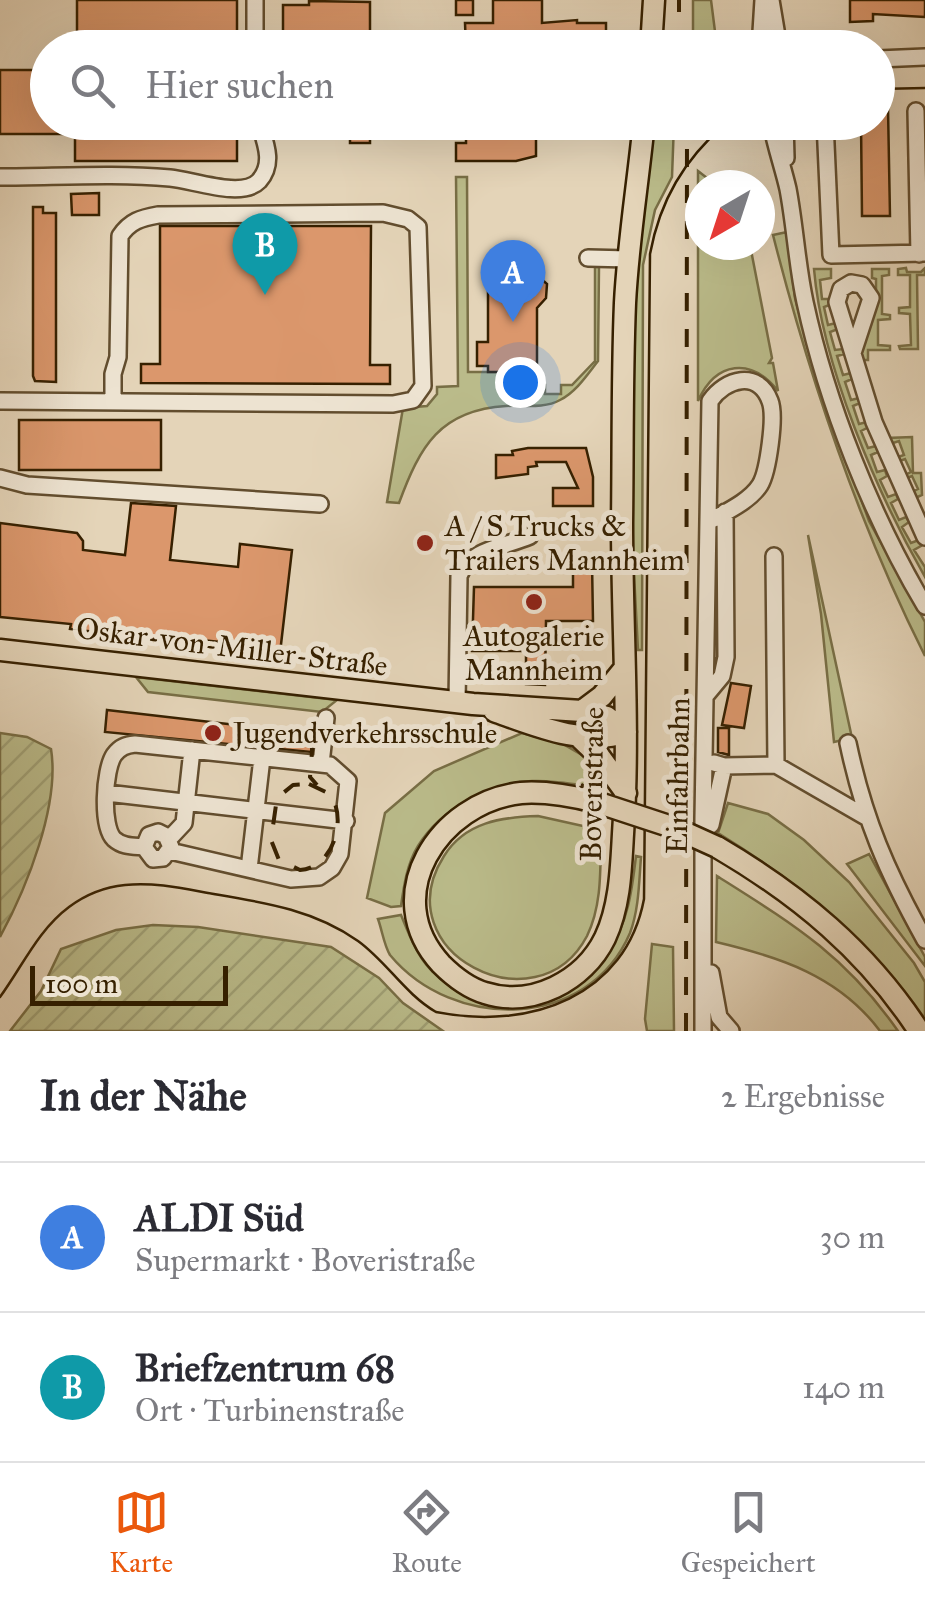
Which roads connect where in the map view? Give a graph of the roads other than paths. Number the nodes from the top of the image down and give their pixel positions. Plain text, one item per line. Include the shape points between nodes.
1 (255, 0) edge
2 (654, 0) edge
3 (767, 0) edge
4 (255, 30) edge
5 (652, 30) edge
6 (763, 30) edge
7 (774, 30) edge
8 (925, 58) edge
9 (895, 59) edge
10 (916, 111) dead end
11 (265, 140) edge
12 (638, 140) edge
13 (775, 140) edge
14 (786, 140) edge
15 (826, 140) edge
16 (0, 177) edge
17 (787, 187) junction
18 (850, 254) junction
19 (922, 254) edge
20 (588, 258) dead end
21 (629, 260) junction
22 (851, 283) junction
23 (853, 354) junction
24 (114, 400) junction
25 (0, 401) edge
26 (0, 478) edge
27 (320, 504) dead end
28 (726, 512) junction
29 (710, 522) junction
30 (530, 536) dead end
31 (925, 537) edge
32 (774, 556) dead end
33 (925, 606) edge
34 (0, 650) edge
35 (624, 669) junction
36 (707, 694) junction
37 (465, 703) junction
38 (582, 711) junction
39 (326, 718) dead end
40 (626, 732) junction
41 (578, 736) junction
42 (848, 742) dead end
43 (192, 750) junction
44 (262, 758) junction
45 (705, 760) junction
46 (320, 764) junction
47 (776, 765) junction
48 (724, 766) junction
49 (107, 793) junction
50 (626, 794) junction
51 (186, 802) junction
52 (256, 810) junction
53 (866, 817) junction
54 (346, 820) junction
55 (170, 845) junction
56 (249, 869) junction
57 (925, 940) edge
58 (703, 1031) edge
59 (730, 1031) edge
60 (919, 1031) edge

1 - 4 street
2 - 5 main road
3 - 6 street
3 - 7 street
8 - 9 street
10 - 19 street
11 - 16 street via 267,167 260,180 240,190 170,178
12 - 21 main road, Boveristraße
13 - 17 street
14 - 17 street
15 - 18 street via 831,255
17 - 33 street via 816,343 862,481
18 - 19 street
18 - 22 street
20 - 21 street
21 - 35 main road, Boveristraße
22 - 23 street via 837,302
22 - 23 street via 871,298
23 - 31 street via 874,422
24 - 24 street via 413,400 423,386 418,227 383,213 158,215 127,225 120,236
24 - 25 street
26 - 27 street
28 - 29 street, Einfahrbahn
28 - 29 street, Einfahrbahn via 751,496 766,468 770,400 749,382 730,382 710,401
28 - 36 street via 726,657 722,676
29 - 36 street, Einfahrbahn
30 - 37 street via 477,554 458,576
32 - 47 street
34 - 37 main road, Oskar-von-Miller-Straße
35 - 38 main road
35 - 40 main road, Boveristraße
36 - 45 street, Einfahrbahn
37 - 38 main road, Oskar-von-Miller-Straße
37 - 41 main road, Oskar-von-Miller-Straße
38 - 40 main road, Oskar-von-Miller-Straße via 607,717
39 - 46 street
40 - 41 main road, Oskar-von-Miller-Straße
40 - 50 main road, Boveristraße
41 - 50 main road
42 - 53 street
43 - 44 street
43 - 49 street via 124,746 111,762
43 - 51 street
44 - 46 street
44 - 52 street
45 - 48 street
45 - 58 street, Einfahrbahn
46 - 54 street via 348,781
47 - 48 street
47 - 53 street
48 - 59 street via 711,821 712,984 719,1017
49 - 51 street
49 - 55 street via 110,835 158,859
50 - 60 main road, Boveristraße, bridge via 621,872 611,922 592,959 566,982 524,996 483,993 435,958 417,920 415,895 428,851 473,809 520,794 551,793 596,802 676,828 763,874 860,953
51 - 52 street
51 - 55 street via 182,828
52 - 54 street
52 - 56 street
53 - 57 street
54 - 56 street via 340,854 319,877 291,879
55 - 56 street

